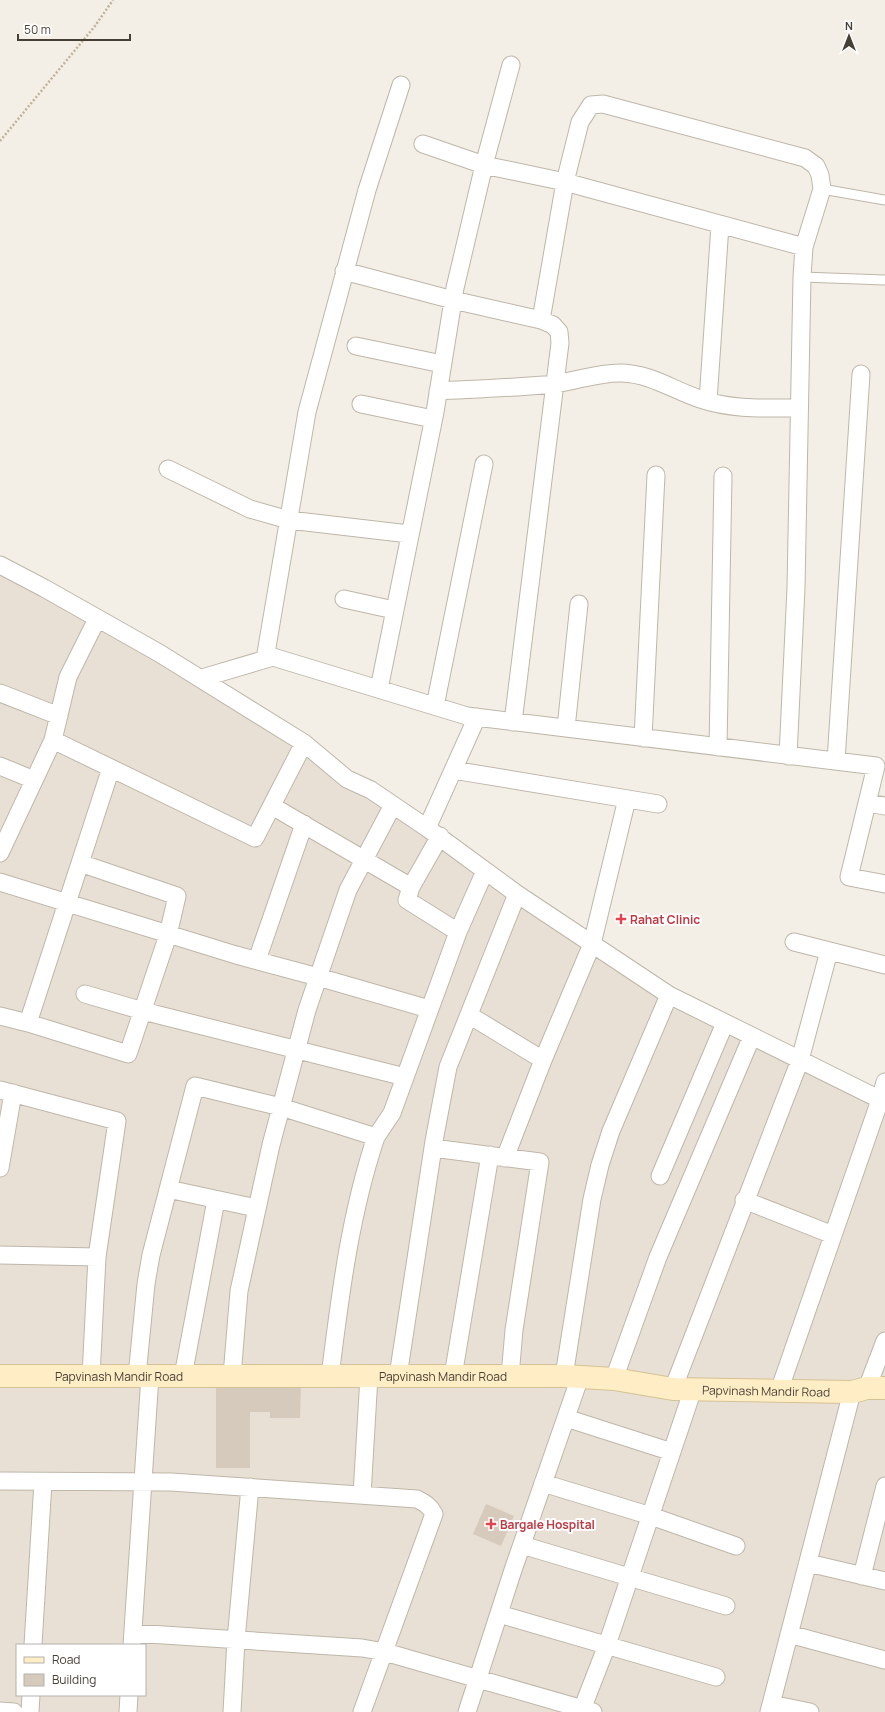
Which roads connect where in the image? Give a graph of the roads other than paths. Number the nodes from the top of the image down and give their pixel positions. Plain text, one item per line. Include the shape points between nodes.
1 (511, 65) dead end
2 (401, 85) dead end
3 (423, 144) dead end
4 (484, 165) junction
5 (565, 182) junction
6 (822, 189) junction
7 (885, 200) edge
8 (720, 224) junction
9 (804, 247) junction
10 (344, 271) junction
11 (802, 277) junction
12 (885, 280) edge
13 (453, 300) junction
14 (541, 320) junction
15 (356, 346) dead end
16 (442, 364) junction
17 (861, 374) dead end
18 (554, 384) junction
19 (438, 391) junction
20 (708, 401) junction
21 (361, 404) dead end
22 (799, 408) junction
23 (433, 419) junction
24 (484, 464) dead end
25 (168, 469) dead end
26 (656, 475) dead end
27 (723, 476) dead end
28 (289, 520) junction
29 (409, 534) junction
30 (0, 565) edge
31 (344, 599) dead end
32 (579, 604) dead end
33 (394, 610) junction
34 (97, 619) junction
35 (265, 658) junction
36 (202, 678) junction
37 (380, 689) junction
38 (0, 693) edge
39 (435, 706) junction
40 (58, 716) junction
41 (477, 717) junction
42 (513, 722) junction
43 (566, 728) junction
44 (643, 738) junction
45 (53, 740) junction
46 (304, 743) junction
47 (718, 747) junction
48 (788, 756) junction
49 (836, 761) junction
50 (0, 766) edge
51 (880, 766) edge
52 (111, 768) junction
53 (453, 770) junction
54 (34, 780) junction
55 (628, 799) junction
56 (867, 803) junction
57 (658, 804) dead end
58 (394, 805) junction
59 (272, 806) junction
60 (885, 806) edge
61 (304, 824) junction
62 (433, 832) junction
63 (0, 853) edge
64 (365, 859) junction
65 (80, 863) junction
66 (485, 871) junction
67 (0, 882) edge
68 (885, 884) edge
69 (411, 887) junction
70 (517, 894) junction
71 (67, 903) junction
72 (458, 932) junction
73 (168, 934) junction
74 (794, 942) dead end
75 (592, 944) junction
76 (829, 951) junction
77 (257, 960) junction
78 (885, 965) edge
79 (318, 977) junction
80 (85, 994) dead end
81 (669, 995) junction
82 (429, 1009) junction
83 (143, 1011) junction
84 (469, 1015) junction
85 (0, 1016) edge
86 (28, 1023) junction
87 (725, 1023) junction
88 (752, 1036) junction
89 (297, 1050) junction
90 (543, 1060) junction
91 (800, 1060) junction
92 (405, 1077) junction
93 (885, 1082) edge
94 (6, 1092) edge
95 (883, 1101) edge
96 (281, 1108) junction
97 (376, 1137) junction
98 (433, 1148) junction
99 (498, 1156) junction
100 (0, 1168) edge
101 (660, 1176) dead end
102 (168, 1189) junction
103 (216, 1200) junction
104 (744, 1200) junction
105 (256, 1208) junction
106 (833, 1235) junction
107 (0, 1256) edge
108 (98, 1257) junction
109 (885, 1341) edge
110 (0, 1376) edge
111 (91, 1376) junction
112 (143, 1376) junction
113 (184, 1376) junction
114 (232, 1376) junction
115 (330, 1376) junction
116 (368, 1376) junction
117 (398, 1376) junction
118 (453, 1376) junction
119 (510, 1376) junction
120 (572, 1377) junction
121 (614, 1379) junction
122 (683, 1389) junction
123 (868, 1389) edge
124 (780, 1391) junction
125 (566, 1418) junction
126 (672, 1452) junction
127 (0, 1481) edge
128 (43, 1482) junction
129 (143, 1482) junction
130 (543, 1483) junction
131 (885, 1486) edge
132 (250, 1488) junction
133 (362, 1496) junction
134 (651, 1516) junction
135 (522, 1545) junction
136 (736, 1546) dead end
137 (808, 1563) junction
138 (862, 1576) junction
139 (630, 1577) junction
140 (885, 1581) edge
141 (726, 1606) dead end
142 (499, 1614) junction
143 (790, 1634) junction
144 (133, 1639) edge
145 (236, 1640) junction
146 (34, 1644) edge
147 (607, 1645) junction
148 (385, 1652) junction
149 (885, 1660) edge
150 (716, 1677) dead end
151 (478, 1679) junction
152 (31, 1696) edge
153 (129, 1696) edge
154 (770, 1708) edge
155 (0, 1711) edge
156 (586, 1711) edge
157 (14, 1712) edge
158 (30, 1712) edge
159 (128, 1712) edge
160 (232, 1712) edge
161 (362, 1712) edge
162 (467, 1712) edge
163 (810, 1712) edge

1 - 4 street
2 - 10 street
3 - 4 street
4 - 5 street
4 - 13 street
5 - 6 street via 580,122 591,105 602,104 805,158 816,166
5 - 8 street
5 - 14 street
6 - 7 lane
6 - 9 street
8 - 9 street
8 - 20 street
9 - 11 street
10 - 13 street
10 - 28 street via 307,412
11 - 12 lane
11 - 22 street
13 - 14 street
13 - 16 street
14 - 18 street via 553,325 559,332
15 - 16 street
16 - 19 street
17 - 49 street
18 - 19 street
18 - 20 street via 606,373 623,373 652,377
18 - 42 street
19 - 23 street
20 - 22 street via 721,405 755,408
21 - 23 street
22 - 48 street via 796,588
23 - 29 street
24 - 39 street
25 - 28 street via 250,509
26 - 44 street
27 - 47 street
28 - 29 street
28 - 35 street
29 - 33 street
30 - 34 street
31 - 33 street
32 - 43 street
33 - 37 street
34 - 36 street
34 - 40 street via 68,677
35 - 36 street
35 - 37 street via 273,657
36 - 46 street
37 - 39 street
38 - 40 street
39 - 41 street
40 - 45 street
41 - 42 street
41 - 53 street
42 - 43 street
43 - 44 street
44 - 47 street
45 - 52 street
45 - 54 street
46 - 58 street via 347,780 371,790
46 - 59 street
47 - 48 street
48 - 49 street
49 - 51 street
50 - 54 street
51 - 56 street
52 - 59 street via 256,838
52 - 65 street
53 - 55 street
53 - 62 street
54 - 63 street
55 - 57 street
55 - 75 street
56 - 60 street
56 - 68 street via 849,877
58 - 62 street
58 - 64 street
59 - 61 street
61 - 64 street
61 - 77 street
62 - 66 street
62 - 69 street
64 - 69 street
64 - 79 street via 348,890
65 - 71 street
65 - 73 street via 177,896
66 - 70 street
66 - 72 street
67 - 71 street
69 - 72 street via 406,900
70 - 75 street
70 - 84 street
71 - 73 street
71 - 86 street
72 - 82 street
73 - 77 street
73 - 83 street
74 - 76 street
75 - 81 street
75 - 90 street
76 - 78 street
76 - 91 street
77 - 79 street
79 - 82 street
79 - 89 street
80 - 83 street
81 - 87 street
81 - 120 street via 611,1131 600,1166 592,1199
82 - 92 street
83 - 86 street via 128,1054
83 - 89 street
84 - 90 street
84 - 98 street via 448,1067
85 - 86 street
87 - 88 street
87 - 101 street
88 - 91 street
88 - 121 street via 658,1257
89 - 92 street
89 - 96 street
90 - 99 street
91 - 95 street
91 - 104 street
92 - 97 street via 392,1113
93 - 95 street
94 - 100 street
94 - 108 street via 117,1121
95 - 106 street
96 - 97 street
96 - 102 street via 195,1086
96 - 105 street
97 - 115 street via 362,1181 342,1278
98 - 99 street
98 - 117 street
99 - 118 street
99 - 119 street via 540,1162 514,1330
102 - 103 street
102 - 112 street via 146,1284
103 - 105 street
103 - 113 street
104 - 106 street
104 - 122 street
105 - 114 street via 239,1291
106 - 124 street
107 - 108 street
108 - 111 street
109 - 123 street
110 - 111 street, Papvinash Mandir Road
111 - 112 street, Papvinash Mandir Road
112 - 113 street, Papvinash Mandir Road
112 - 129 street
113 - 114 street, Papvinash Mandir Road
114 - 115 street, Papvinash Mandir Road
115 - 116 street, Papvinash Mandir Road
116 - 117 street, Papvinash Mandir Road
116 - 133 street
117 - 118 street, Papvinash Mandir Road
118 - 119 street, Papvinash Mandir Road
119 - 120 street, Papvinash Mandir Road
120 - 121 street, Papvinash Mandir Road
120 - 125 street
121 - 122 street, Papvinash Mandir Road
122 - 124 street, Papvinash Mandir Road
122 - 126 street
123 - 124 street, Papvinash Mandir Road
123 - 137 street
125 - 126 street
125 - 130 street
126 - 134 street
127 - 128 street
128 - 129 street
128 - 146 street
129 - 132 street
129 - 144 street
130 - 134 street
130 - 135 street
131 - 138 street
132 - 133 street
132 - 145 street
133 - 148 street via 417,1499 430,1506 434,1514
134 - 136 street
134 - 139 street
135 - 139 street
135 - 142 street
137 - 138 street
137 - 143 street
138 - 140 street
139 - 141 street
139 - 147 street
142 - 147 street
142 - 151 street
143 - 149 street
143 - 154 street
144 - 145 street
145 - 148 street via 362,1648
145 - 160 street
147 - 150 street
147 - 156 street
148 - 151 street
148 - 161 street
151 - 156 street
151 - 162 street
152 - 158 street
153 - 159 street
154 - 163 street
155 - 157 street

